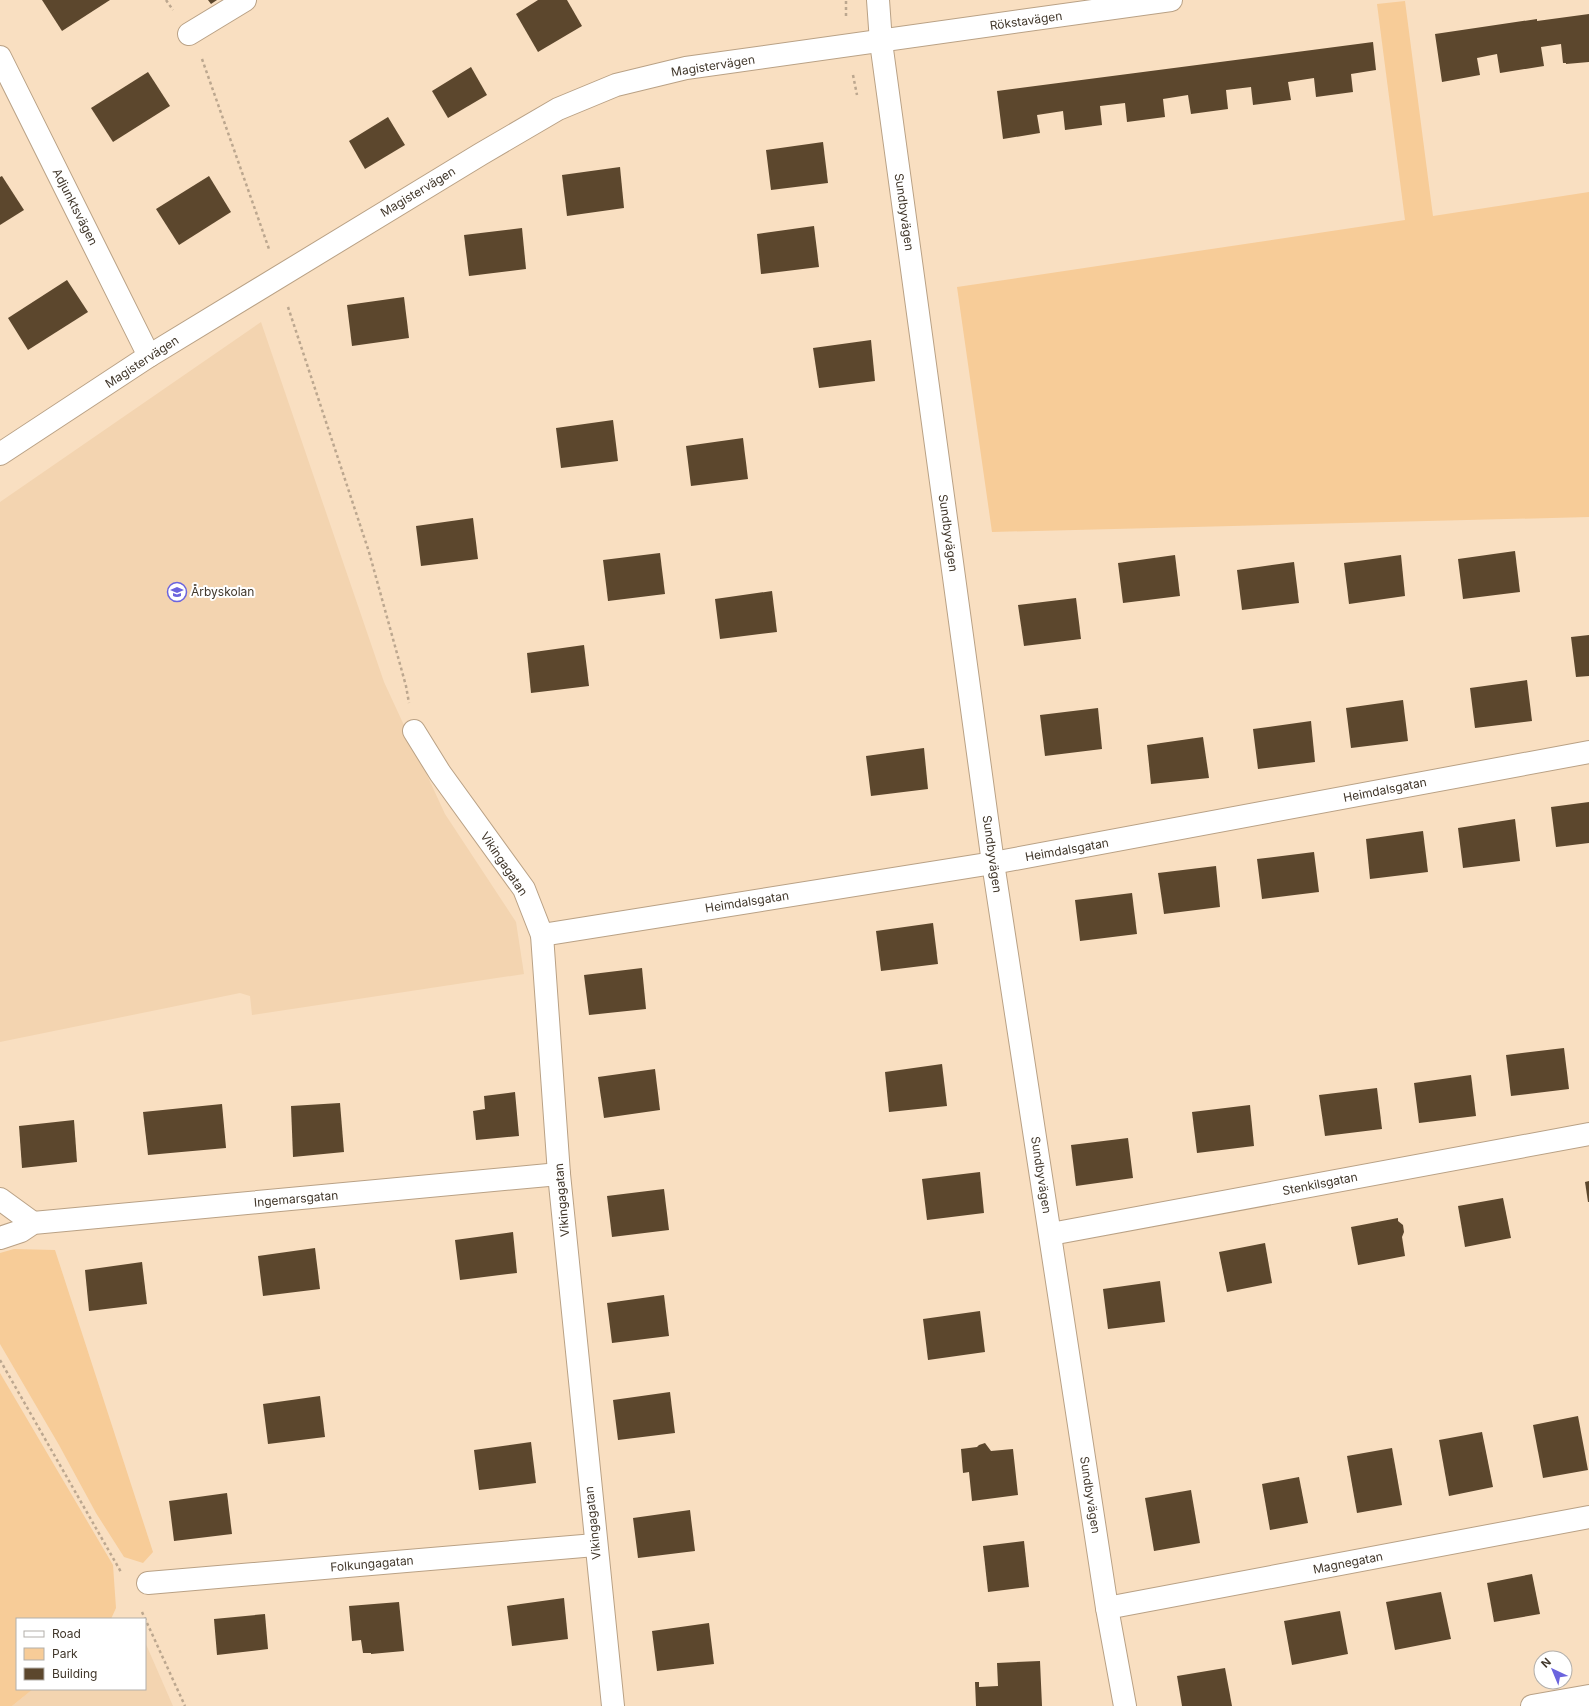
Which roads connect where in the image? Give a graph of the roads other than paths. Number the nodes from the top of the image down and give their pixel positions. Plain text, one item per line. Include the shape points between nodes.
1 (245, 0) edge
2 (878, 0) edge
3 (1171, 0) edge
4 (1122, 3) edge
5 (188, 34) road end
6 (881, 42) junction
7 (0, 57) edge
8 (149, 356) junction
9 (0, 454) edge
10 (414, 731) road end
11 (1589, 752) edge
12 (993, 863) junction
13 (542, 934) junction
14 (1589, 1134) edge
15 (559, 1174) junction
16 (0, 1198) edge
17 (33, 1223) junction
18 (1051, 1234) junction
19 (0, 1238) edge
20 (1589, 1517) edge
21 (595, 1545) junction
22 (148, 1583) dead end
23 (1107, 1608) junction
24 (1589, 1696) edge
25 (613, 1706) edge
26 (1125, 1706) edge
27 (1532, 1706) edge

1 - 5 street
2 - 6 street, Sundbyvägen
3 - 4 street, Rökstavägen
4 - 6 street, Rökstavägen
6 - 8 street, Magistervägen via 686,68 616,85 558,110 481,154
6 - 12 street, Sundbyvägen
7 - 8 street, Adjunktsvägen
8 - 9 street, Magistervägen
10 - 13 street, Vikingagatan via 440,773 524,889
11 - 12 street, Heimdalsgatan
12 - 13 street, Heimdalsgatan
12 - 18 street, Sundbyvägen
13 - 15 street, Vikingagatan
14 - 18 street, Stenkilsgatan
15 - 17 street, Ingemarsgatan
15 - 21 street, Vikingagatan
16 - 17 street
17 - 19 street, Ingemarsgatan
18 - 23 street, Sundbyvägen
20 - 23 street, Magnegatan
21 - 22 street, Folkungagatan
21 - 25 street, Vikingagatan
23 - 26 street, Sundbyvägen
24 - 27 street

